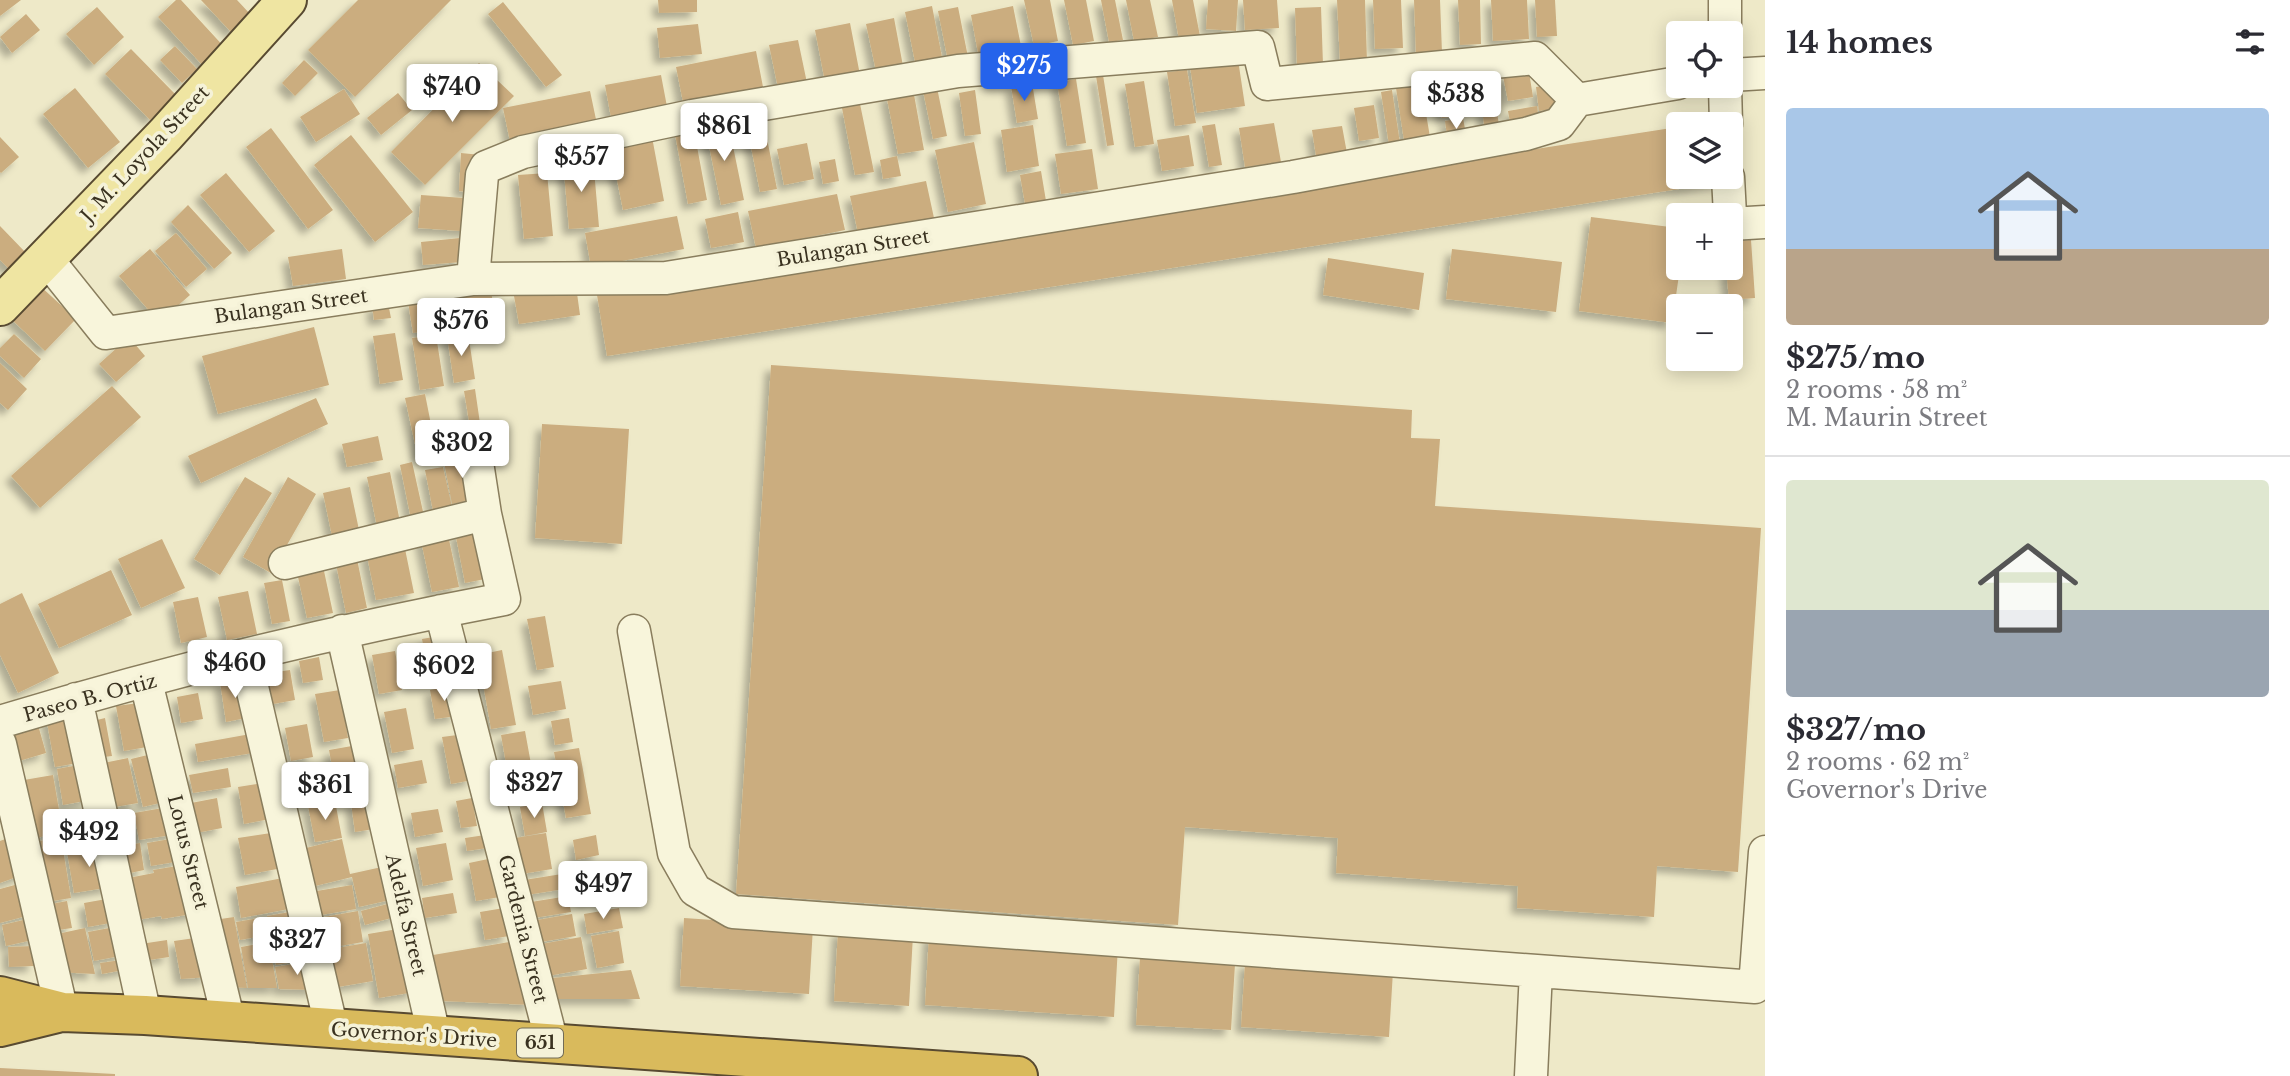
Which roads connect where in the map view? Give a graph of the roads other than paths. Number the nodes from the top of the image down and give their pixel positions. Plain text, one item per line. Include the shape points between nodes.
1 (287, 0) edge
2 (1725, 0) edge
3 (1725, 21) edge
4 (1765, 74) edge
5 (1743, 75) edge
6 (1666, 85) edge
7 (1577, 100) junction
8 (1765, 222) edge
9 (1743, 223) edge
10 (46, 258) junction
11 (473, 279) junction
12 (0, 306) edge
13 (476, 456) dead end
14 (485, 514) junction
15 (285, 563) dead end
16 (441, 611) junction
17 (342, 631) junction
18 (634, 631) dead end
19 (244, 657) junction
20 (146, 682) junction
21 (76, 699) junction
22 (0, 722) edge
23 (0, 744) edge
24 (1765, 852) edge
25 (1536, 971) junction
26 (0, 996) edge
27 (62, 1012) junction
28 (145, 1015) junction
29 (229, 1022) junction
30 (0, 1027) edge
31 (332, 1030) junction
32 (434, 1035) junction
33 (552, 1044) junction
34 (1018, 1076) edge
35 (1531, 1076) edge

1 - 10 main road, J. M. Loyola Street
2 - 3 street
4 - 5 street
6 - 7 street
7 - 11 street, Bulangan Street via 1559,124 1526,134 1239,186 666,278
7 - 11 street via 1535,58 1267,84 1258,47 958,71 692,116 523,152 486,167
8 - 9 street
10 - 11 street, Bulangan Street via 106,333
10 - 12 main road, J. M. Loyola Street
13 - 14 street, Paseo B. Ortiz
14 - 15 street
14 - 16 street, Paseo B. Ortiz via 504,599
16 - 17 street, Paseo B. Ortiz
16 - 33 street, Gardenia Street
17 - 19 street, Paseo B. Ortiz
17 - 32 street, Adelfa Street
18 - 25 street via 674,853 695,890 733,912
19 - 20 street, Paseo B. Ortiz
19 - 31 street
20 - 21 street, Paseo B. Ortiz
20 - 29 street, Lotus Street
21 - 22 street, Paseo B. Ortiz
21 - 28 street
23 - 27 street
24 - 25 street via 1755,987
25 - 35 street
26 - 27 highway, Governor's Drive / 651
27 - 28 highway, Governor's Drive / 651
27 - 30 highway, Governor's Drive / 651
28 - 29 highway, Governor's Drive / 651
29 - 31 highway, Governor's Drive / 651
31 - 32 highway, Governor's Drive / 651
32 - 33 highway, Governor's Drive / 651
33 - 34 highway, Governor's Drive / 651

